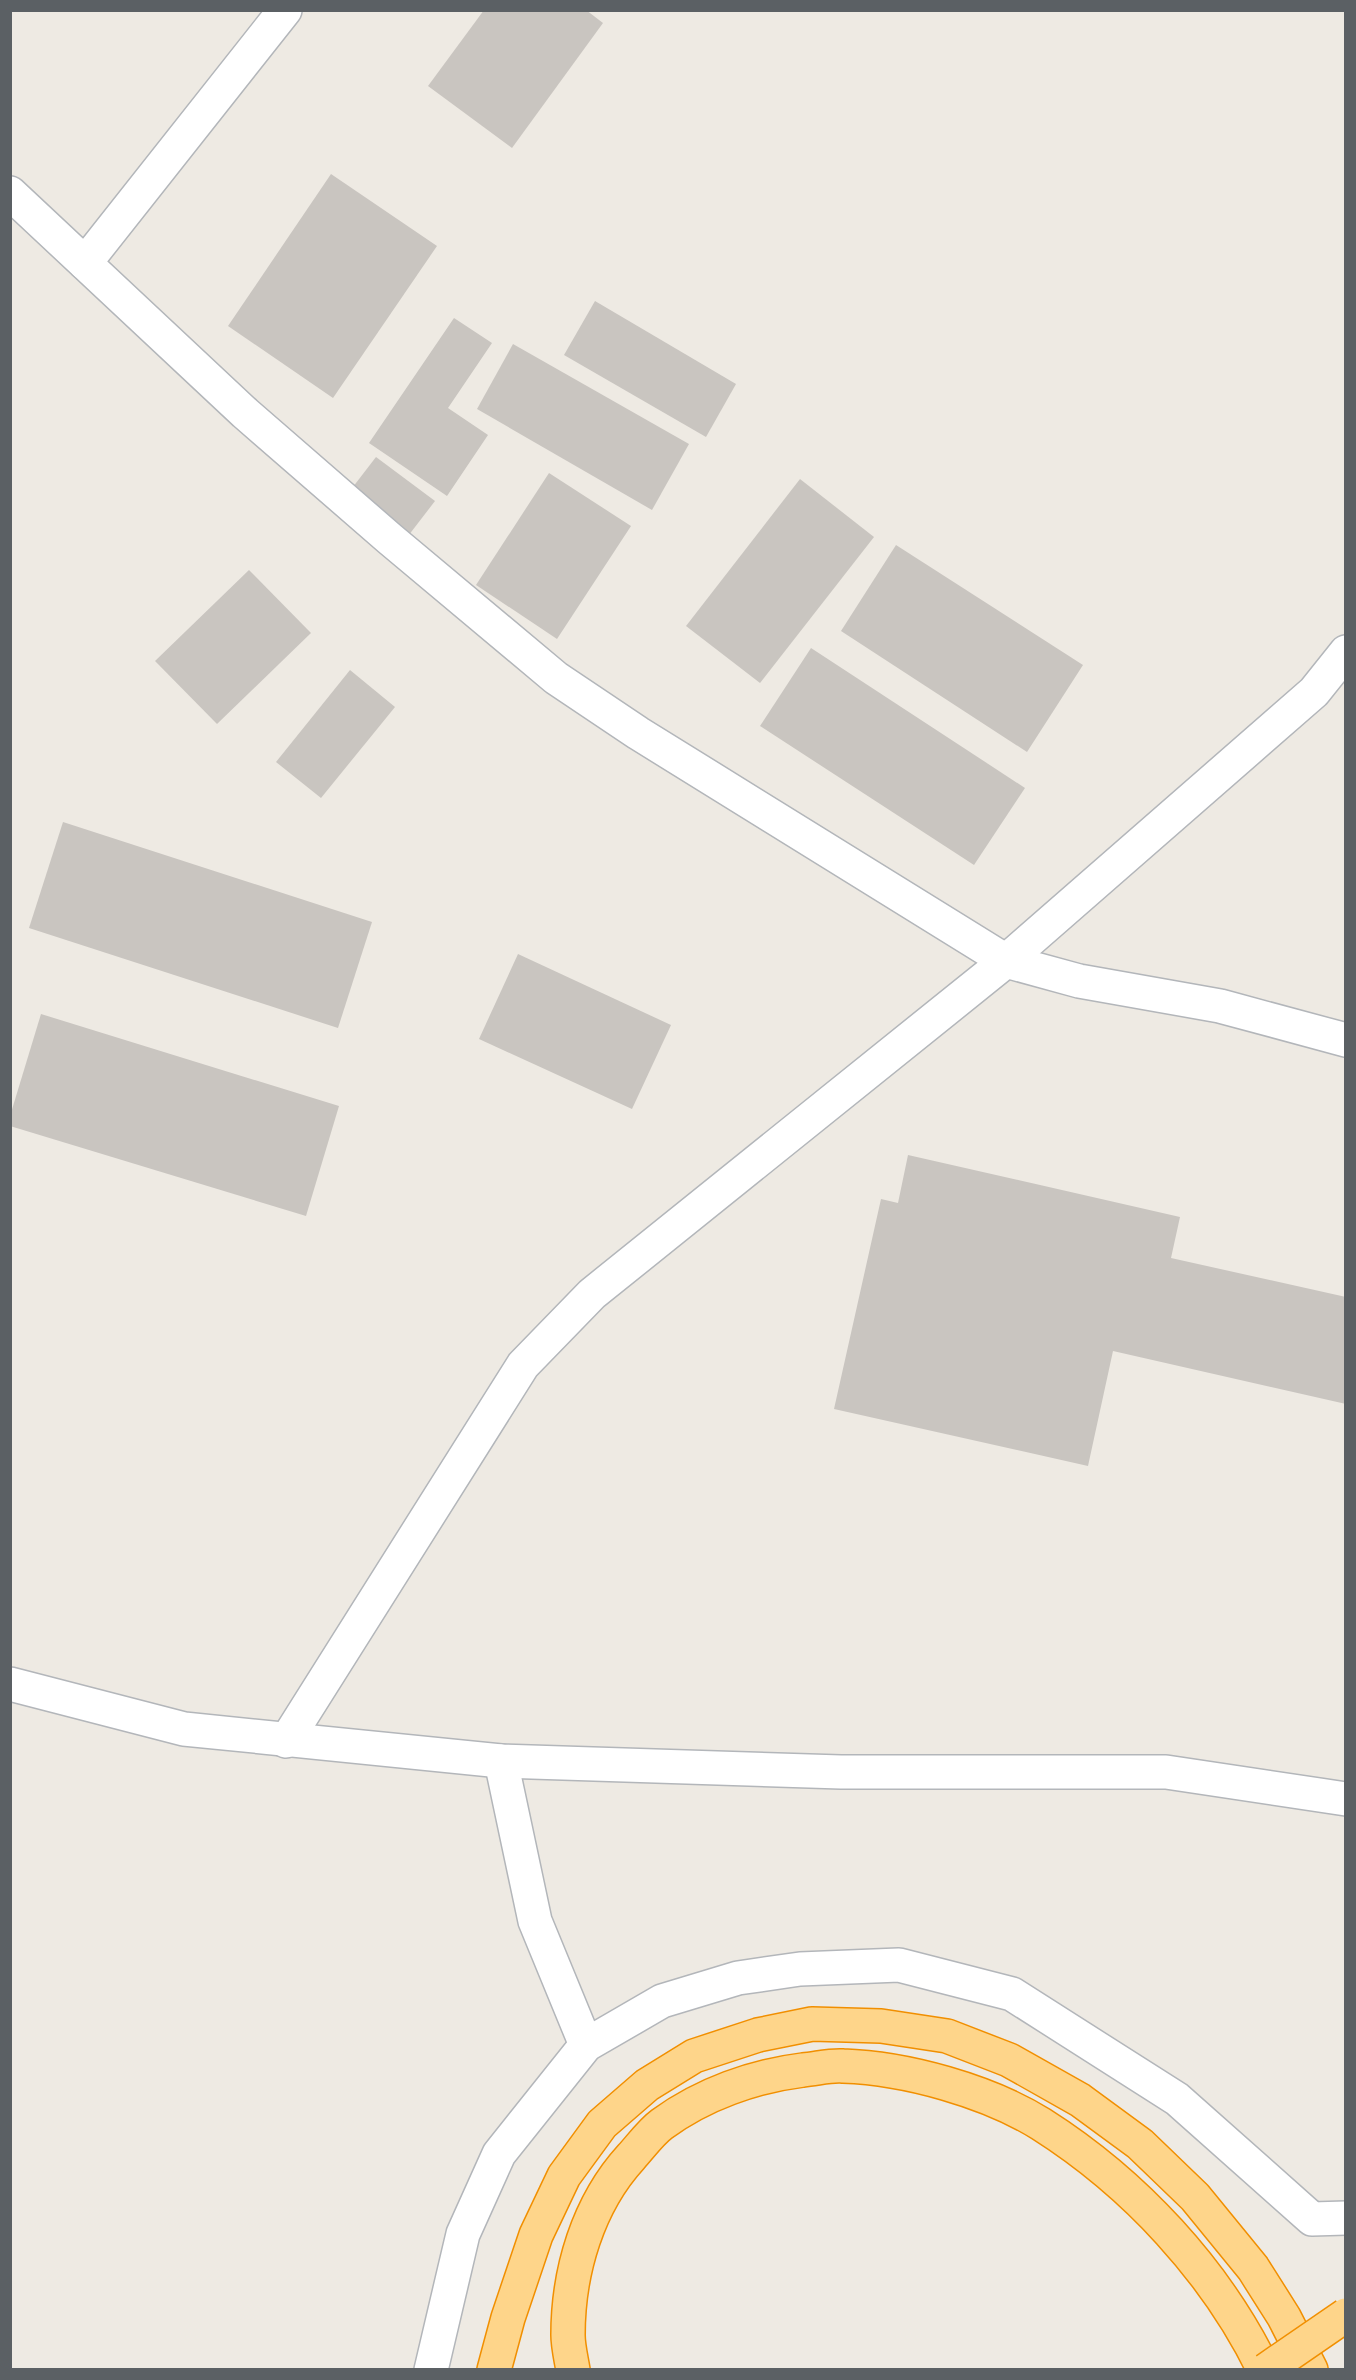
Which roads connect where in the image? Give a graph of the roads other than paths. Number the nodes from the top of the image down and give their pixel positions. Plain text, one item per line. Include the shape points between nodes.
1 (285, 10) edge
2 (10, 193) edge
3 (85, 263) junction
4 (1346, 652) edge
5 (1006, 961) junction
6 (1346, 1040) edge
7 (10, 1684) edge
8 (286, 1741) junction
9 (501, 1761) junction
10 (1346, 1799) edge
11 (586, 2045) junction
12 (1346, 2218) edge
13 (1346, 2315) edge
14 (431, 2370) edge
15 (494, 2370) edge
16 (573, 2370) edge
17 (1265, 2370) edge
18 (1311, 2370) edge

1 - 3 street
2 - 3 street
3 - 5 street via 245,413 556,678
4 - 5 street via 1314,692
5 - 6 street via 1079,981 1220,1006
5 - 8 street via 592,1294 523,1365
7 - 8 street via 184,1729
8 - 9 street
9 - 10 street via 841,1772 1166,1772
9 - 11 street via 535,1921
11 - 12 street via 662,2001 738,1978 800,1968 899,1965 1012,1994 1177,2099 1312,2219
11 - 14 street via 498,2154 463,2234
13 - 17 highway, bridge
15 - 18 highway via 536,2235 564,2176 602,2124 647,2085 694,2056 758,2035 812,2024 881,2026 947,2036 1009,2060 1080,2100 1140,2144 1195,2197 1253,2268
16 - 17 highway via 567,2337 572,2278 590,2218 620,2169 662,2124 721,2090 776,2074 842,2066 914,2075 978,2093 1040,2124 1084,2155 1158,2220 1202,2271

